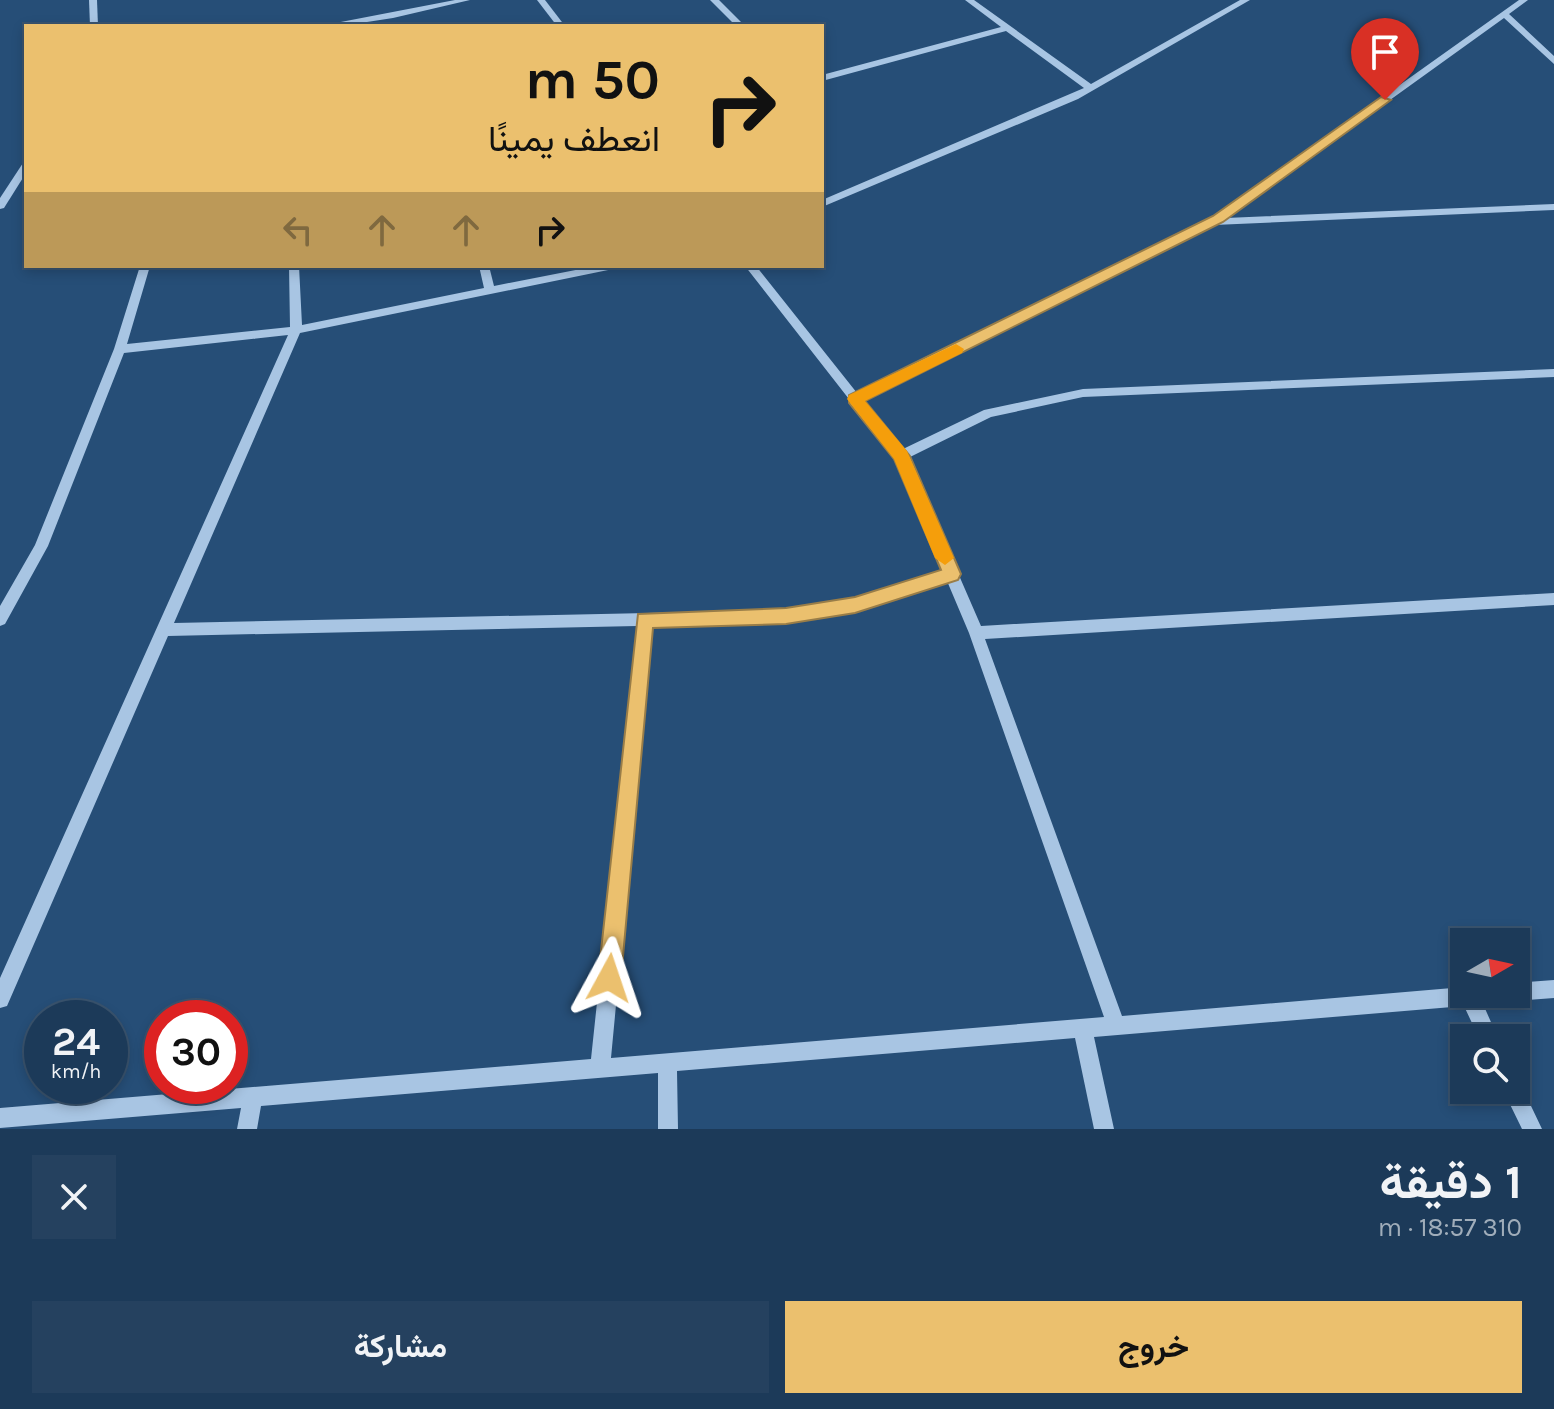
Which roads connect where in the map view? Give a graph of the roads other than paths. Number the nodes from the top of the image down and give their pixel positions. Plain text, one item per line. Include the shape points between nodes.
1 (93, 0) edge
2 (466, 0) edge
3 (541, 0) edge
4 (714, 0) edge
5 (969, 0) edge
6 (1246, 0) edge
7 (1524, 0) edge
8 (1504, 14) junction
9 (94, 24) edge
10 (334, 24) edge
11 (559, 24) edge
12 (739, 24) edge
13 (1006, 28) junction
14 (1554, 61) edge
15 (824, 77) edge
16 (1090, 88) junction
17 (24, 168) edge
18 (0, 182) edge
19 (15, 182) junction
20 (824, 203) edge
21 (0, 206) edge
22 (1554, 207) edge
23 (1213, 222) junction
24 (144, 268) edge
25 (294, 268) edge
26 (484, 268) edge
27 (603, 268) edge
28 (752, 268) edge
29 (490, 291) junction
30 (296, 330) junction
31 (120, 349) junction
32 (1554, 373) edge
33 (855, 399) junction
34 (901, 456) junction
35 (951, 574) junction
36 (1554, 599) edge
37 (0, 620) edge
38 (645, 620) junction
39 (164, 630) junction
40 (976, 633) junction
41 (1554, 989) edge
42 (1530, 991) edge
43 (1450, 998) edge
44 (0, 999) edge
45 (1116, 1025) junction
46 (1083, 1029) junction
47 (667, 1062) junction
48 (600, 1068) junction
49 (253, 1097) junction
50 (1520, 1104) edge
51 (0, 1118) edge
52 (247, 1129) edge
53 (668, 1129) edge
54 (1104, 1129) edge
55 (1532, 1129) edge

1 - 9 street
2 - 10 street via 425,13 392,12
3 - 11 street
4 - 12 street
5 - 13 street
6 - 16 street
7 - 8 street
8 - 14 street
8 - 23 street
13 - 15 street
13 - 16 street
16 - 20 street
17 - 19 street
18 - 19 street
19 - 21 street
22 - 23 street
23 - 33 street
24 - 31 street
25 - 30 street
26 - 29 street
27 - 29 street
28 - 33 street
29 - 30 street
30 - 31 street
30 - 39 street
31 - 37 street via 41,546
32 - 34 street via 1083,393 988,413
33 - 34 street
34 - 35 street
35 - 38 street via 855,605 786,616
35 - 40 street
36 - 40 street
38 - 39 street
38 - 48 street
39 - 44 street
40 - 45 street
41 - 42 street
43 - 45 street
45 - 46 street
46 - 47 street
46 - 54 street
47 - 48 street
47 - 53 street
48 - 49 street
49 - 51 street
49 - 52 street
50 - 55 street

